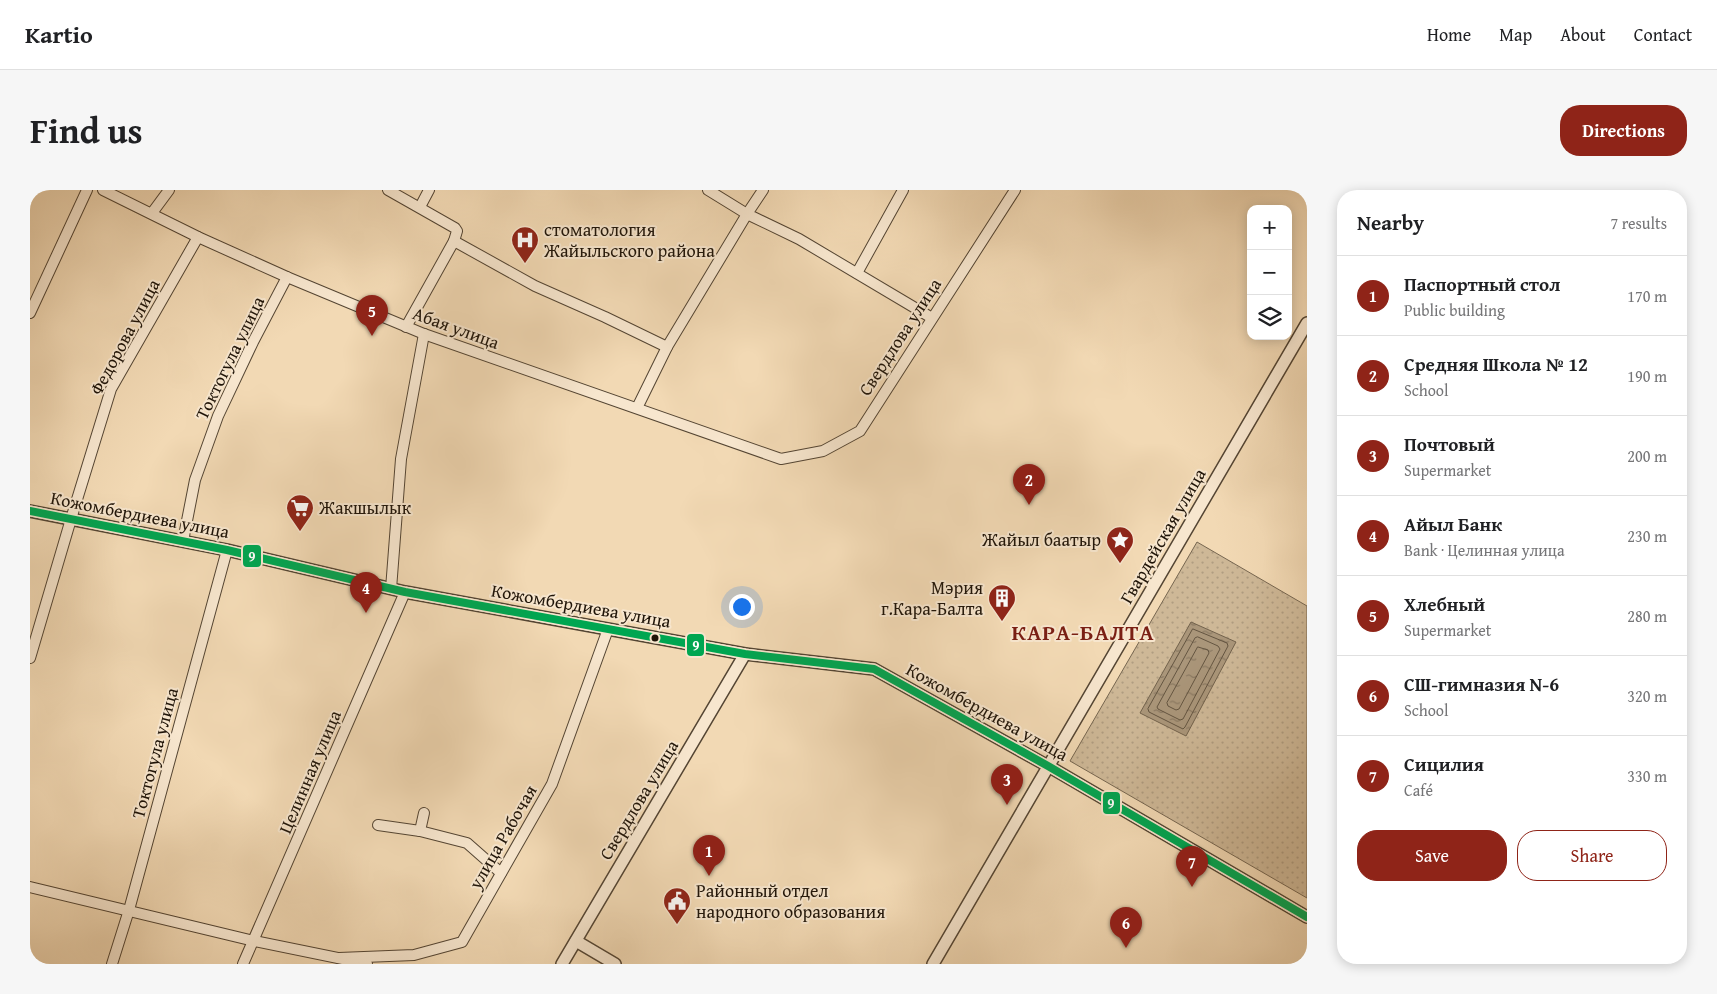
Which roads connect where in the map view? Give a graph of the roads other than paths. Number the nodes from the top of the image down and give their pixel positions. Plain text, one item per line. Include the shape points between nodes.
1 (88, 190) edge
2 (103, 190) edge
3 (169, 190) edge
4 (388, 190) edge
5 (429, 190) edge
6 (708, 190) edge
7 (763, 190) edge
8 (903, 190) edge
9 (1014, 190) edge
10 (420, 207) junction
11 (152, 213) junction
12 (748, 214) junction
13 (198, 237) junction
14 (454, 241) junction
15 (857, 273) junction
16 (288, 277) junction
17 (30, 313) edge
18 (932, 318) junction
19 (1307, 323) edge
20 (406, 327) junction
21 (424, 334) junction
22 (667, 347) junction
23 (637, 408) junction
24 (781, 459) joint
25 (30, 511) edge
26 (71, 519) junction
27 (183, 541) junction
28 (227, 550) junction
29 (391, 589) junction
30 (405, 592) junction
31 (608, 629) junction
32 (745, 654) junction
33 (30, 658) edge
34 (1048, 766) junction
35 (424, 813) dead end
36 (378, 825) dead end
37 (420, 831) junction
38 (501, 873) junction
39 (30, 887) edge
40 (128, 910) junction
41 (1307, 917) edge
42 (254, 941) junction
43 (576, 941) junction
44 (340, 958) junction
45 (112, 964) edge
46 (243, 964) edge
47 (367, 964) edge
48 (562, 964) edge
49 (615, 964) edge
50 (933, 964) edge

1 - 17 street
2 - 11 street, Абая улица
3 - 11 street
4 - 10 street
5 - 10 street
6 - 12 street
7 - 12 street
8 - 15 street
9 - 18 street, Свердлова улица
10 - 14 street via 456,229
11 - 13 street, Абая улица
12 - 15 street
12 - 22 street
13 - 16 street, Абая улица
13 - 26 street, Федорова улица via 112,389
14 - 20 street
14 - 22 street via 536,286
15 - 18 street
16 - 20 street, Абая улица
16 - 27 street, Токтогула улица via 252,342 218,416 195,480
18 - 24 street, Свердлова улица via 860,432 823,451
19 - 34 street, Гвардейская улица
20 - 21 street, Абая улица
21 - 23 street, Абая улица
21 - 29 street via 401,459
22 - 23 street
23 - 24 street, Абая улица
25 - 26 street, Кожомбердиева улица
26 - 27 street, Кожомбердиева улица
26 - 33 street, Федорова улица
27 - 28 street, Кожомбердиева улица
28 - 29 street, Кожомбердиева улица
28 - 40 street, Токтогула улица
29 - 30 street, Кожомбердиева улица
30 - 31 street, Кожомбердиева улица
30 - 42 street, Целинная улица
31 - 32 street, Кожомбердиева улица
31 - 38 street, улица Рабочая via 552,784
32 - 34 street, Кожомбердиева улица via 874,669
32 - 43 street, Свердлова улица
34 - 41 street, Кожомбердиева улица
34 - 50 street, Гвардейская улица
35 - 37 street
36 - 37 street
37 - 38 street via 467,843
38 - 44 street, улица Рабочая via 462,942 414,955
39 - 40 street
40 - 42 street
40 - 45 street, Токтогула улица
42 - 44 street
42 - 46 street, Целинная улица
43 - 48 street, Свердлова улица
43 - 49 street
44 - 47 street

